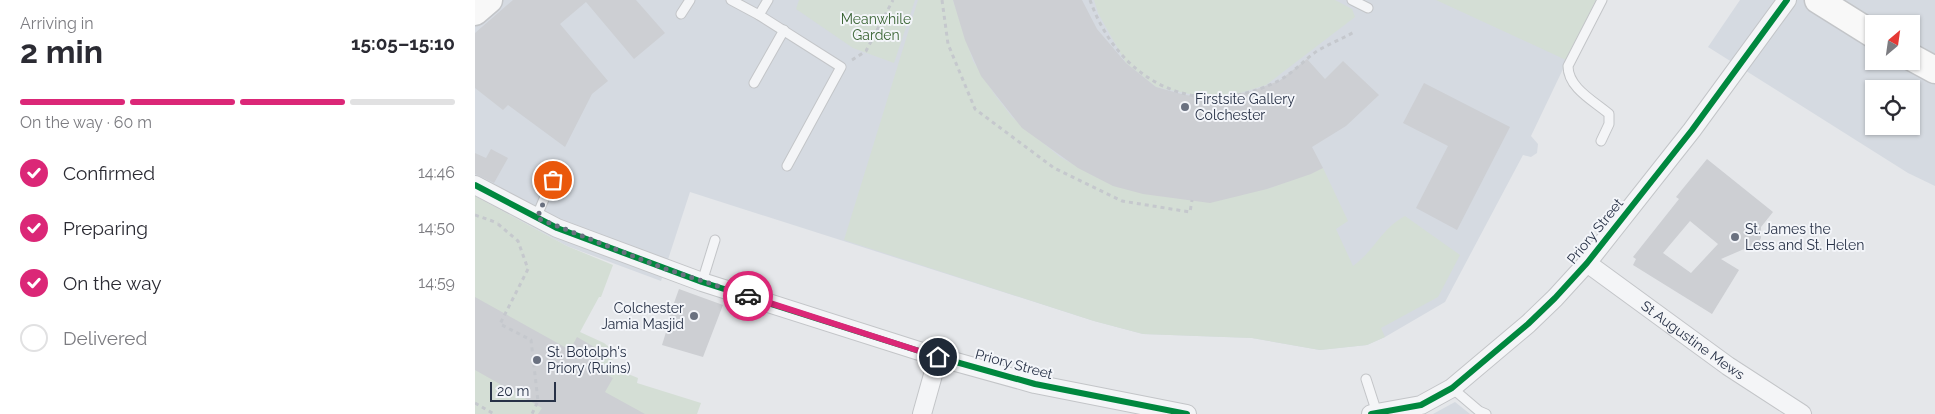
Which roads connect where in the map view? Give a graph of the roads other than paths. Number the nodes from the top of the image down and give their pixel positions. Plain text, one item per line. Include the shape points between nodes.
1 (489, 0) edge
2 (690, 0) edge
3 (731, 0) edge
4 (768, 0) edge
5 (1352, 0) edge
6 (1602, 0) edge
7 (1787, 0) edge
8 (1818, 0) edge
9 (1368, 8) dead end
10 (475, 12) edge
11 (681, 14) dead end
12 (759, 14) junction
13 (1865, 29) edge
14 (784, 30) junction
15 (1920, 62) edge
16 (1935, 70) edge
17 (754, 84) dead end
18 (1601, 141) dead end
19 (787, 166) dead end
20 (553, 180) dead end
21 (475, 185) edge
22 (537, 218) junction
23 (715, 240) dead end
24 (1587, 263) junction
25 (702, 282) junction
26 (938, 357) junction
27 (1366, 378) dead end
28 (1452, 388) junction
29 (1421, 410) edge
30 (1177, 413) edge
31 (922, 414) edge
32 (1374, 414) edge
33 (1486, 414) edge
34 (1802, 414) edge

1 - 10 street
2 - 11 lane
3 - 12 lane
4 - 12 lane
5 - 9 lane
6 - 18 lane via 1568,66 1573,84 1609,114 1609,124
7 - 24 street, Priory Street via 1692,130
8 - 13 street
12 - 14 lane
14 - 17 lane
14 - 19 lane via 841,66
15 - 16 street
20 - 22 lane
21 - 22 street, Priory Street
22 - 25 street, Priory Street
23 - 25 lane
24 - 28 street, Priory Street via 1528,324
24 - 34 street, St Augustine Mews via 1728,366
25 - 26 street, Priory Street
26 - 30 street, Priory Street via 1035,384
26 - 31 street
27 - 32 lane
28 - 29 street, Priory Street
28 - 33 lane
29 - 32 street, Priory Street

